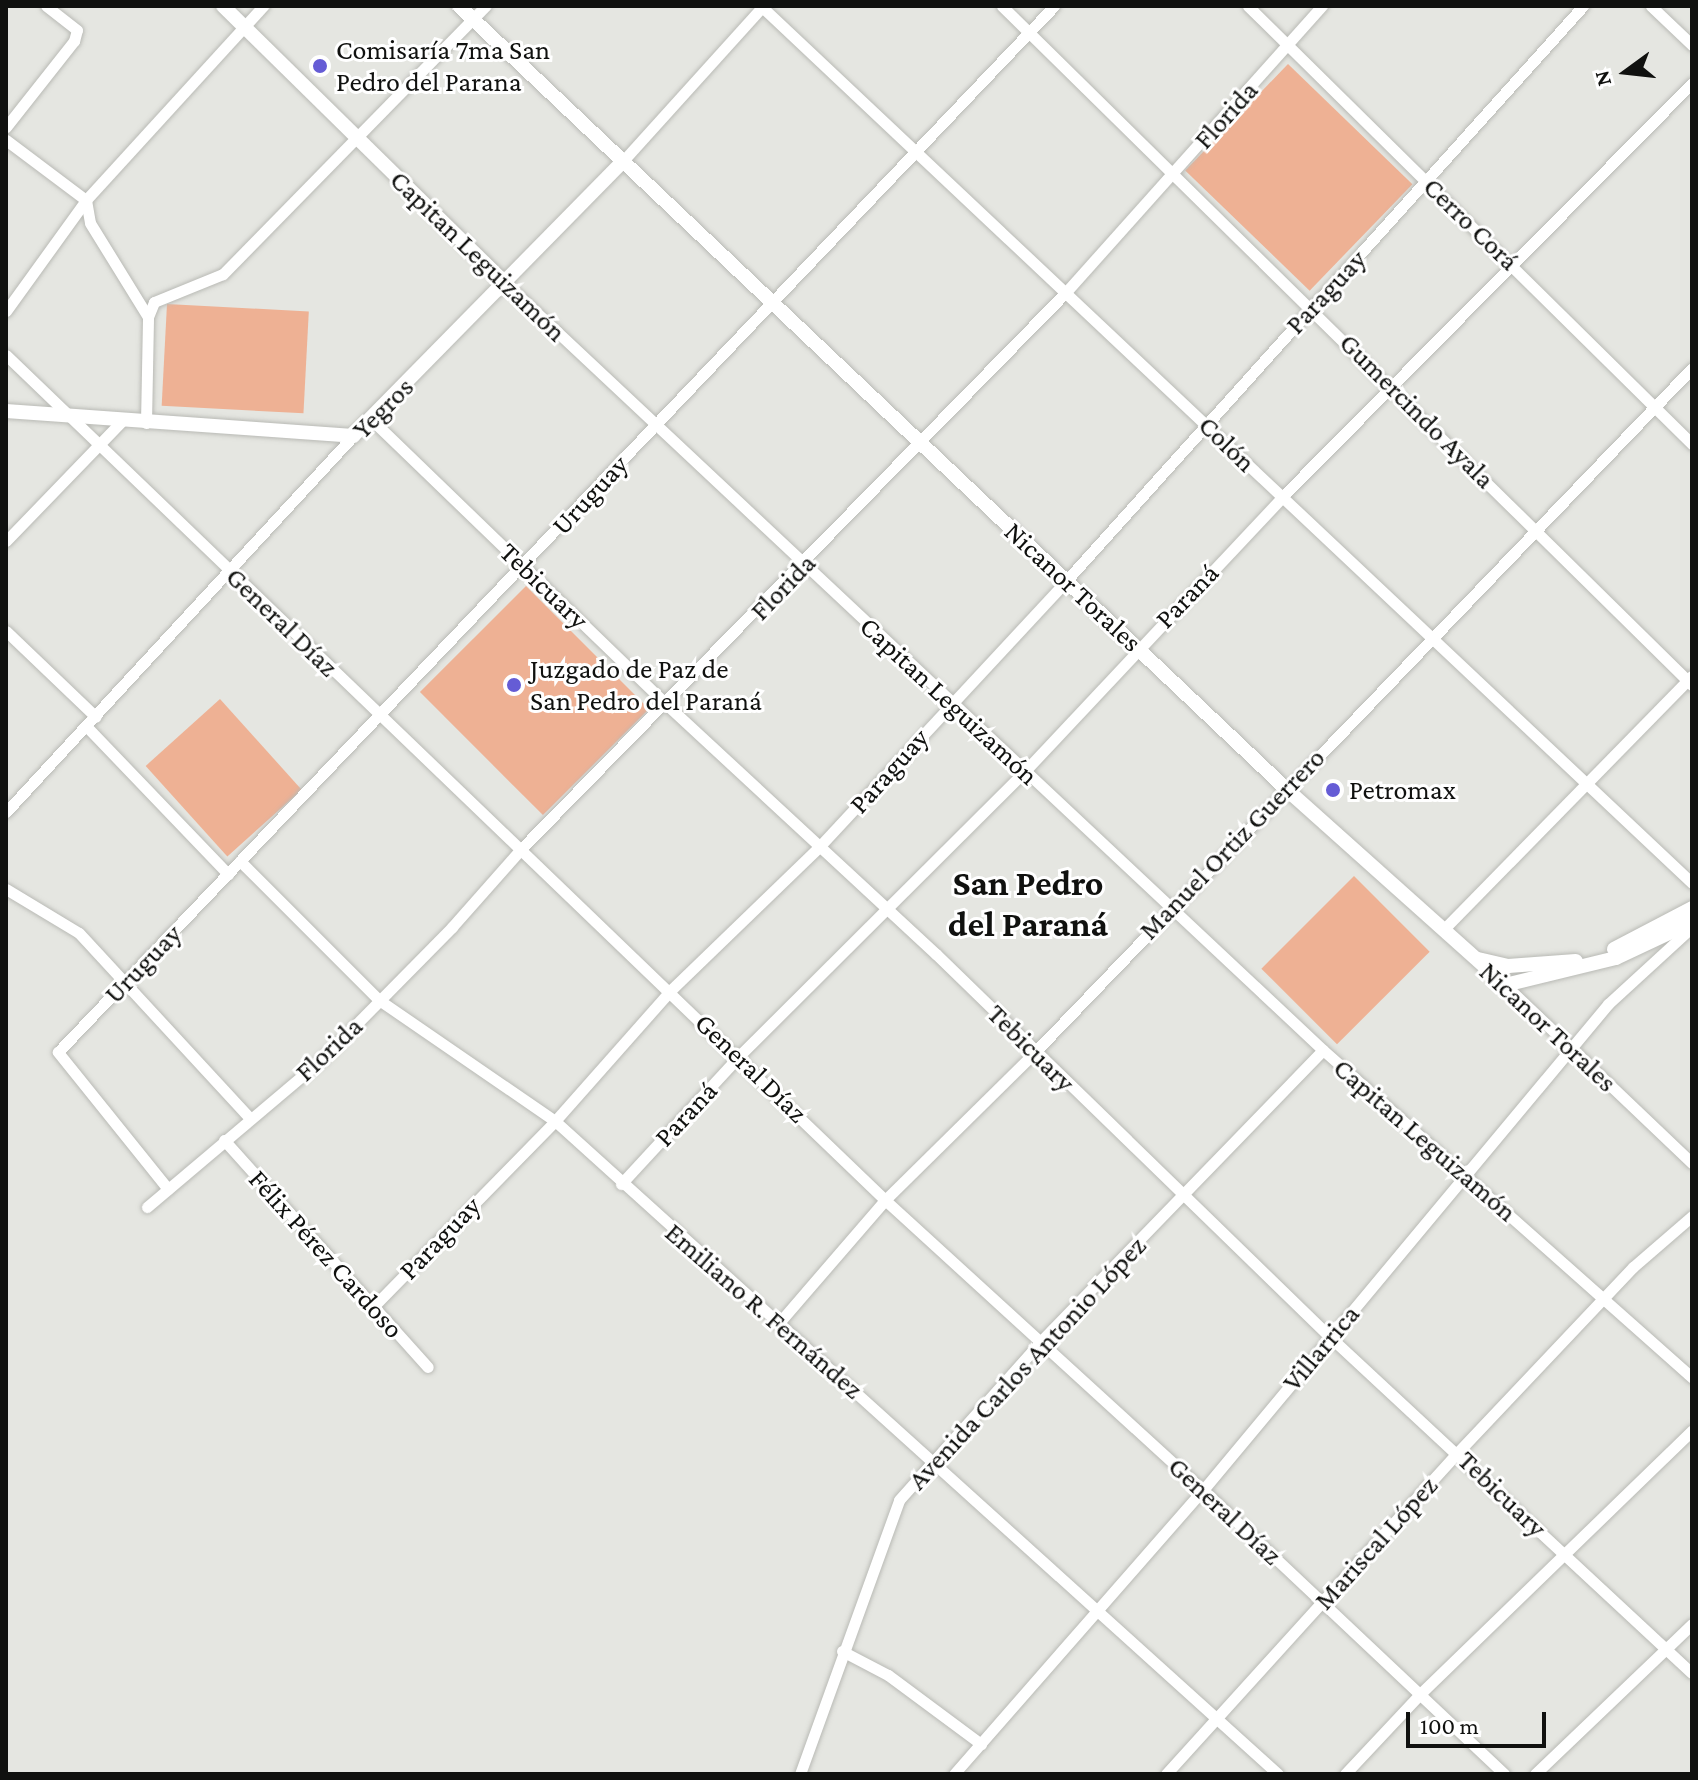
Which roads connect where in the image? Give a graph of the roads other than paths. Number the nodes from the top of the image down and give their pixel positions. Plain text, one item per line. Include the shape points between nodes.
1 (46, 6) edge
2 (223, 6) edge
3 (263, 6) edge
4 (459, 6) edge
5 (485, 6) edge
6 (762, 6) edge
7 (1002, 6) edge
8 (1054, 6) edge
9 (1248, 6) edge
10 (1322, 6) edge
11 (1583, 6) edge
12 (1651, 6) edge
13 (473, 18) junction
14 (243, 28) junction
15 (1027, 32) junction
16 (1692, 45) edge
17 (1287, 46) junction
18 (1692, 83) edge
19 (6, 127) edge
20 (355, 138) junction
21 (6, 140) edge
22 (914, 150) junction
23 (622, 162) junction
24 (1173, 174) junction
25 (1429, 183) junction
26 (86, 200) junction
27 (1513, 265) junction
28 (504, 282) junction
29 (1066, 292) junction
30 (772, 303) junction
31 (1311, 307) junction
32 (6, 311) edge
33 (148, 317) junction
34 (6, 355) edge
35 (1692, 368) edge
36 (1393, 386) junction
37 (1657, 406) junction
38 (6, 411) edge
39 (68, 416) junction
40 (122, 421) junction
41 (373, 421) junction
42 (146, 423) junction
43 (1206, 423) junction
44 (654, 427) junction
45 (353, 436) junction
46 (921, 444) junction
47 (1692, 444) edge
48 (99, 445) junction
49 (1282, 497) junction
50 (1536, 529) junction
51 (6, 541) edge
52 (523, 566) junction
53 (803, 567) junction
54 (230, 572) junction
55 (1066, 581) junction
56 (6, 631) edge
57 (1432, 636) junction
58 (1137, 648) junction
59 (1690, 681) edge
60 (952, 702) junction
61 (667, 705) junction
62 (378, 715) junction
63 (92, 722) junction
64 (1025, 771) junction
65 (1587, 783) junction
66 (1285, 788) junction
67 (6, 812) edge
68 (819, 847) junction
69 (521, 849) junction
70 (240, 861) junction
71 (228, 874) junction
72 (1692, 883) edge
73 (6, 889) edge
74 (1172, 907) junction
75 (1692, 908) edge
76 (889, 909) junction
77 (1692, 925) edge
78 (1443, 930) junction
79 (1473, 958) junction
80 (127, 980) junction
81 (1505, 985) junction
82 (671, 990) junction
83 (379, 1000) junction
84 (1572, 1047) junction
85 (1323, 1050) junction
86 (1034, 1053) junction
87 (739, 1056) junction
88 (250, 1118) junction
89 (555, 1121) junction
90 (224, 1140) junction
91 (1692, 1163) edge
92 (1467, 1178) junction
93 (621, 1184) junction
94 (168, 1189) junction
95 (1184, 1196) junction
96 (885, 1200) junction
97 (147, 1207) dead end
98 (1692, 1216) edge
99 (1604, 1298) junction
100 (373, 1307) junction
101 (778, 1324) junction
102 (1329, 1336) junction
103 (1041, 1341) junction
104 (428, 1367) dead end
105 (1692, 1378) edge
106 (1692, 1430) edge
107 (1458, 1452) junction
108 (933, 1460) junction
109 (1203, 1490) junction
110 (1567, 1555) junction
111 (1322, 1602) junction
112 (1098, 1612) junction
113 (1692, 1624) edge
114 (1667, 1649) junction
115 (842, 1651) junction
116 (1692, 1673) edge
117 (1420, 1694) junction
118 (1219, 1721) junction
119 (981, 1744) junction
120 (800, 1774) edge
121 (954, 1774) edge
122 (1166, 1774) edge
123 (1278, 1774) edge
124 (1345, 1774) edge
125 (1504, 1774) edge
126 (1535, 1774) edge

1 - 19 street via 77,30 74,41
2 - 14 street, Capitan Leguizamón
3 - 14 street
4 - 13 street, Nicanor Torales
5 - 13 street
6 - 22 street, Colón
6 - 23 street, Yegros
7 - 15 street, Gumercindo Ayala
8 - 15 street, Uruguay
9 - 17 street, Cerro Corá
10 - 17 street, Florida
11 - 25 street, Paraguay
12 - 16 street
13 - 20 street
13 - 23 street, Nicanor Torales
14 - 20 street, Capitan Leguizamón
14 - 26 street
15 - 22 street, Uruguay
15 - 24 street, Gumercindo Ayala
17 - 24 street, Florida
17 - 25 street, Cerro Corá
18 - 27 street, Paraná
20 - 28 street, Capitan Leguizamón
20 - 33 street via 223,274 170,291 154,302
21 - 26 street
22 - 29 street, Colón
22 - 30 street, Uruguay
23 - 28 street, Yegros
23 - 30 street, Nicanor Torales
24 - 29 street, Florida
24 - 31 street, Gumercindo Ayala
25 - 27 street, Cerro Corá
25 - 31 street, Paraguay
26 - 32 street
26 - 33 street via 90,223
27 - 36 street, Paraná
27 - 37 street, Cerro Corá
28 - 41 street, Yegros
28 - 44 street, Capitan Leguizamón
29 - 43 street, Colón
29 - 46 street, Florida
30 - 44 street, Uruguay
30 - 46 street, Nicanor Torales
31 - 36 street, Gumercindo Ayala
31 - 43 street, Paraguay
33 - 42 street
34 - 39 street, General Díaz
35 - 37 street, Manuel Ortiz Guerrero
36 - 49 street, Paraná
36 - 50 street, Gumercindo Ayala
37 - 47 street, Cerro Corá
37 - 50 street, Manuel Ortiz Guerrero
38 - 39 street
39 - 40 street
39 - 48 street, General Díaz
40 - 42 street
40 - 48 street
41 - 45 street, Yegros
41 - 52 street, Tebicuary
42 - 45 street
43 - 49 street, Colón
43 - 55 street, Paraguay
44 - 52 street, Uruguay
44 - 53 street, Capitan Leguizamón
45 - 54 street, Yegros
46 - 53 street, Florida
46 - 55 street, Nicanor Torales
48 - 51 street
48 - 54 street, General Díaz
49 - 57 street, Colón
49 - 58 street, Paraná
50 - 57 street, Manuel Ortiz Guerrero
50 - 59 street, Gumercindo Ayala
52 - 61 street, Tebicuary
52 - 62 street, Uruguay
53 - 60 street, Capitan Leguizamón
53 - 61 street, Florida
54 - 62 street, General Díaz
54 - 63 street, Yegros
55 - 58 street, Nicanor Torales
55 - 60 street, Paraguay
56 - 63 street
57 - 65 street, Colón
57 - 66 street, Manuel Ortiz Guerrero
58 - 64 street, Paraná
58 - 66 street, Nicanor Torales
59 - 65 street
60 - 64 street, Capitan Leguizamón
60 - 68 street, Paraguay
61 - 68 street, Tebicuary
61 - 69 street, Florida
62 - 69 street, General Díaz
62 - 70 street, Uruguay
63 - 67 street, Yegros
63 - 71 street
64 - 74 street, Capitan Leguizamón
64 - 76 street, Paraná
65 - 72 street, Colón
65 - 78 street
66 - 74 street, Manuel Ortiz Guerrero
66 - 78 street, Nicanor Torales
68 - 76 street, Tebicuary
68 - 82 street, Paraguay
69 - 82 street, General Díaz
69 - 83 street, Florida
70 - 71 street, Uruguay
70 - 83 street, Emiliano R. Fernández
71 - 80 street, Uruguay
73 - 80 street via 79,933
74 - 85 street, Capitan Leguizamón
74 - 86 street, Manuel Ortiz Guerrero
75 - 79 street via 1612,950 1580,960 1508,966
76 - 86 street, Tebicuary
76 - 87 street, Paraná
77 - 81 street, Villarrica via 1616,958
77 - 84 street, Villarrica via 1639,971
78 - 79 street, Nicanor Torales
79 - 81 street, Nicanor Torales
80 - 88 street
80 - 94 street, Uruguay via 58,1052
81 - 84 street, Nicanor Torales
82 - 87 street, General Díaz
82 - 89 street, Paraguay
83 - 88 street, Florida via 322,1059
83 - 89 street, Emiliano R. Fernández
84 - 91 street, Nicanor Torales
84 - 92 street, Villarrica
85 - 92 street, Capitan Leguizamón
85 - 95 street, Avenida Carlos Antonio López
86 - 95 street, Tebicuary
86 - 96 street, Manuel Ortiz Guerrero
87 - 93 street, Paraná
87 - 96 street, General Díaz
88 - 90 street, Florida
89 - 93 street, Emiliano R. Fernández
89 - 100 street, Paraguay
90 - 94 street, Florida
90 - 100 street, Félix Pérez Cardoso
92 - 99 street, Capitan Leguizamón
92 - 102 street, Villarrica
93 - 101 street, Emiliano R. Fernández
94 - 97 street, Florida
95 - 102 street, Tebicuary
95 - 103 street, Avenida Carlos Antonio López
96 - 101 street, Manuel Ortiz Guerrero
96 - 103 street, General Díaz
98 - 99 street, Mariscal López
99 - 105 street, Capitan Leguizamón
99 - 107 street, Mariscal López
100 - 104 street, Félix Pérez Cardoso
101 - 108 street, Emiliano R. Fernández
102 - 107 street, Tebicuary
102 - 109 street, Villarrica
103 - 108 street, Avenida Carlos Antonio López
103 - 109 street, General Díaz
106 - 110 street
107 - 110 street, Tebicuary
107 - 111 street, Mariscal López
108 - 112 street, Emiliano R. Fernández
108 - 115 street, Avenida Carlos Antonio López via 899,1500
109 - 111 street, General Díaz
109 - 112 street, Villarrica
110 - 114 street, Tebicuary
110 - 117 street
111 - 117 street, General Díaz
111 - 118 street, Mariscal López
112 - 118 street, Emiliano R. Fernández
112 - 119 street, Villarrica
113 - 114 street
114 - 116 street, Tebicuary
114 - 126 street
115 - 119 street via 888,1675
115 - 120 street, Avenida Carlos Antonio López
117 - 124 street
117 - 125 street, General Díaz
118 - 122 street, Mariscal López
118 - 123 street, Emiliano R. Fernández
119 - 121 street, Villarrica

